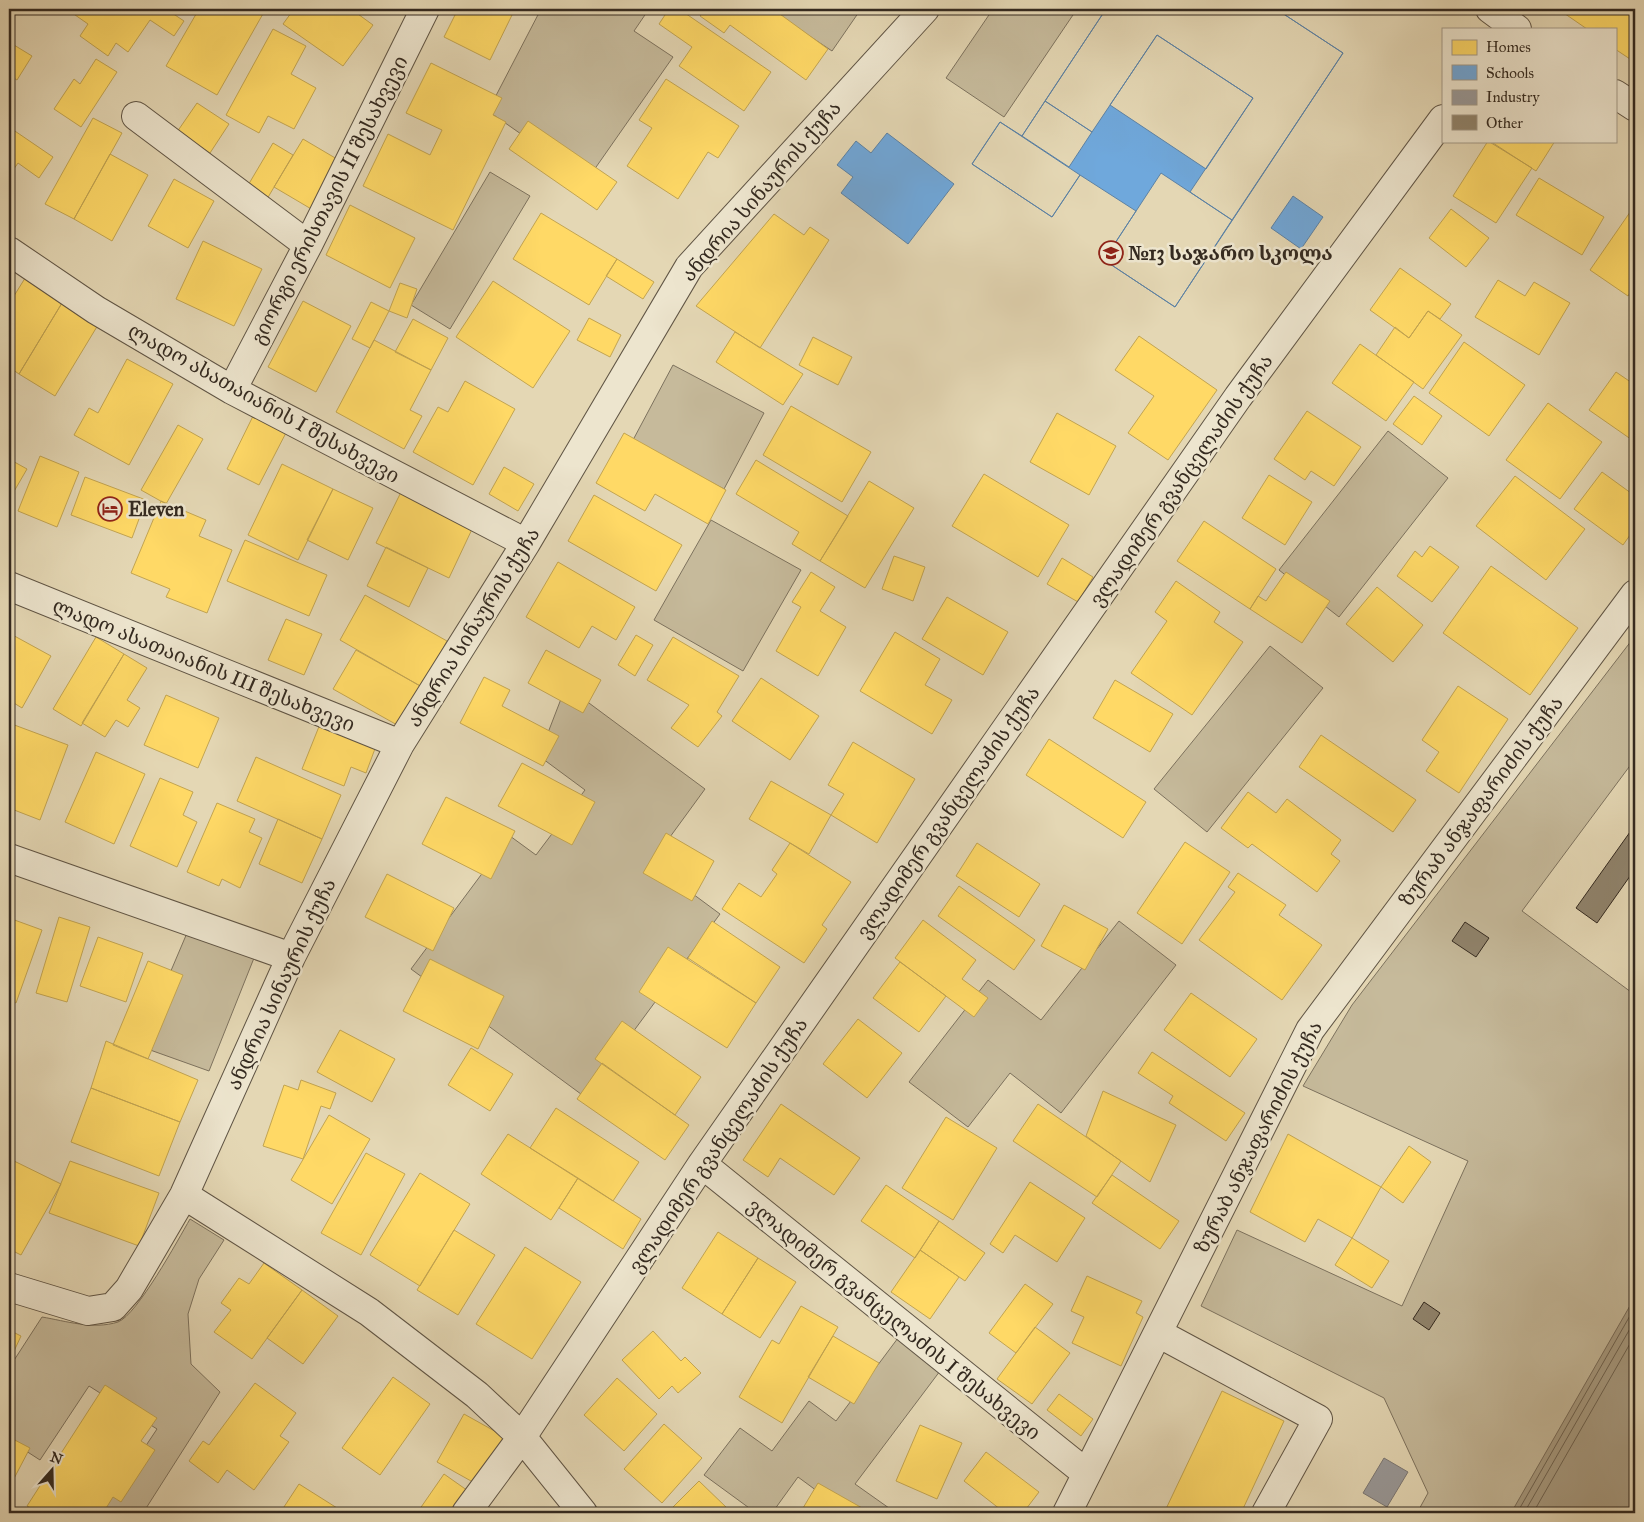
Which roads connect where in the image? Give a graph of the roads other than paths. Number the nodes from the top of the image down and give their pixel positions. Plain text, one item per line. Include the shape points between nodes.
1 (426, 9) edge
2 (925, 9) edge
3 (1490, 9) edge
4 (1513, 28) edge
5 (1616, 95) edge
6 (1635, 108) edge
7 (136, 116) dead end
8 (1442, 120) edge
9 (308, 245) junction
10 (9, 251) edge
11 (232, 390) junction
12 (526, 543) junction
13 (9, 586) edge
14 (1635, 594) edge
15 (400, 744) junction
16 (9, 858) edge
17 (291, 957) junction
18 (702, 1164) junction
19 (184, 1195) junction
20 (9, 1286) edge
21 (1158, 1333) junction
22 (522, 1437) junction
23 (1086, 1473) junction
24 (466, 1513) edge
25 (583, 1513) edge
26 (1067, 1513) edge
27 (1266, 1513) edge

1 - 9 street, გიორგი ერისთავის II შესახვევი
2 - 12 street, ანდრია სინაურის ქუჩა via 689,267
3 - 4 street
5 - 6 street
7 - 9 street
8 - 18 street, ვლადიმერ გვანცელაძის ქუჩა via 1238,397
9 - 11 street, გიორგი ერისთავის II შესახვევი
10 - 11 street, ლადო ასათაიანის I შესახვევი via 96,310
11 - 12 street, ლადო ასათაიანის I შესახვევი
12 - 15 street, ანდრია სინაურის ქუჩა
13 - 15 street, ლადო ასათაიანის III შესახვევი
14 - 21 street, ზურაბ ანჯაფარიძის ქუჩა via 1310,1030
15 - 17 street, ანდრია სინაურის ქუჩა
16 - 17 street
17 - 19 street, ანდრია სინაურის ქუჩა
18 - 22 street, ვლადიმერ გვანცელაძის ქუჩა
18 - 23 street, ვლადიმერ გვანცელაძის I შესახვევი
19 - 20 street, ანდრია სინაურის ქუჩა via 129,1289 113,1307 88,1311
19 - 22 street via 369,1312 477,1395
21 - 23 street, ზურაბ ანჯაფარიძის ქუჩა
21 - 27 street via 1318,1419
22 - 24 street, ვლადიმერ გვანცელაძის ქუჩა
22 - 25 street
23 - 26 street, ზურაბ ანჯაფარიძის ქუჩა

